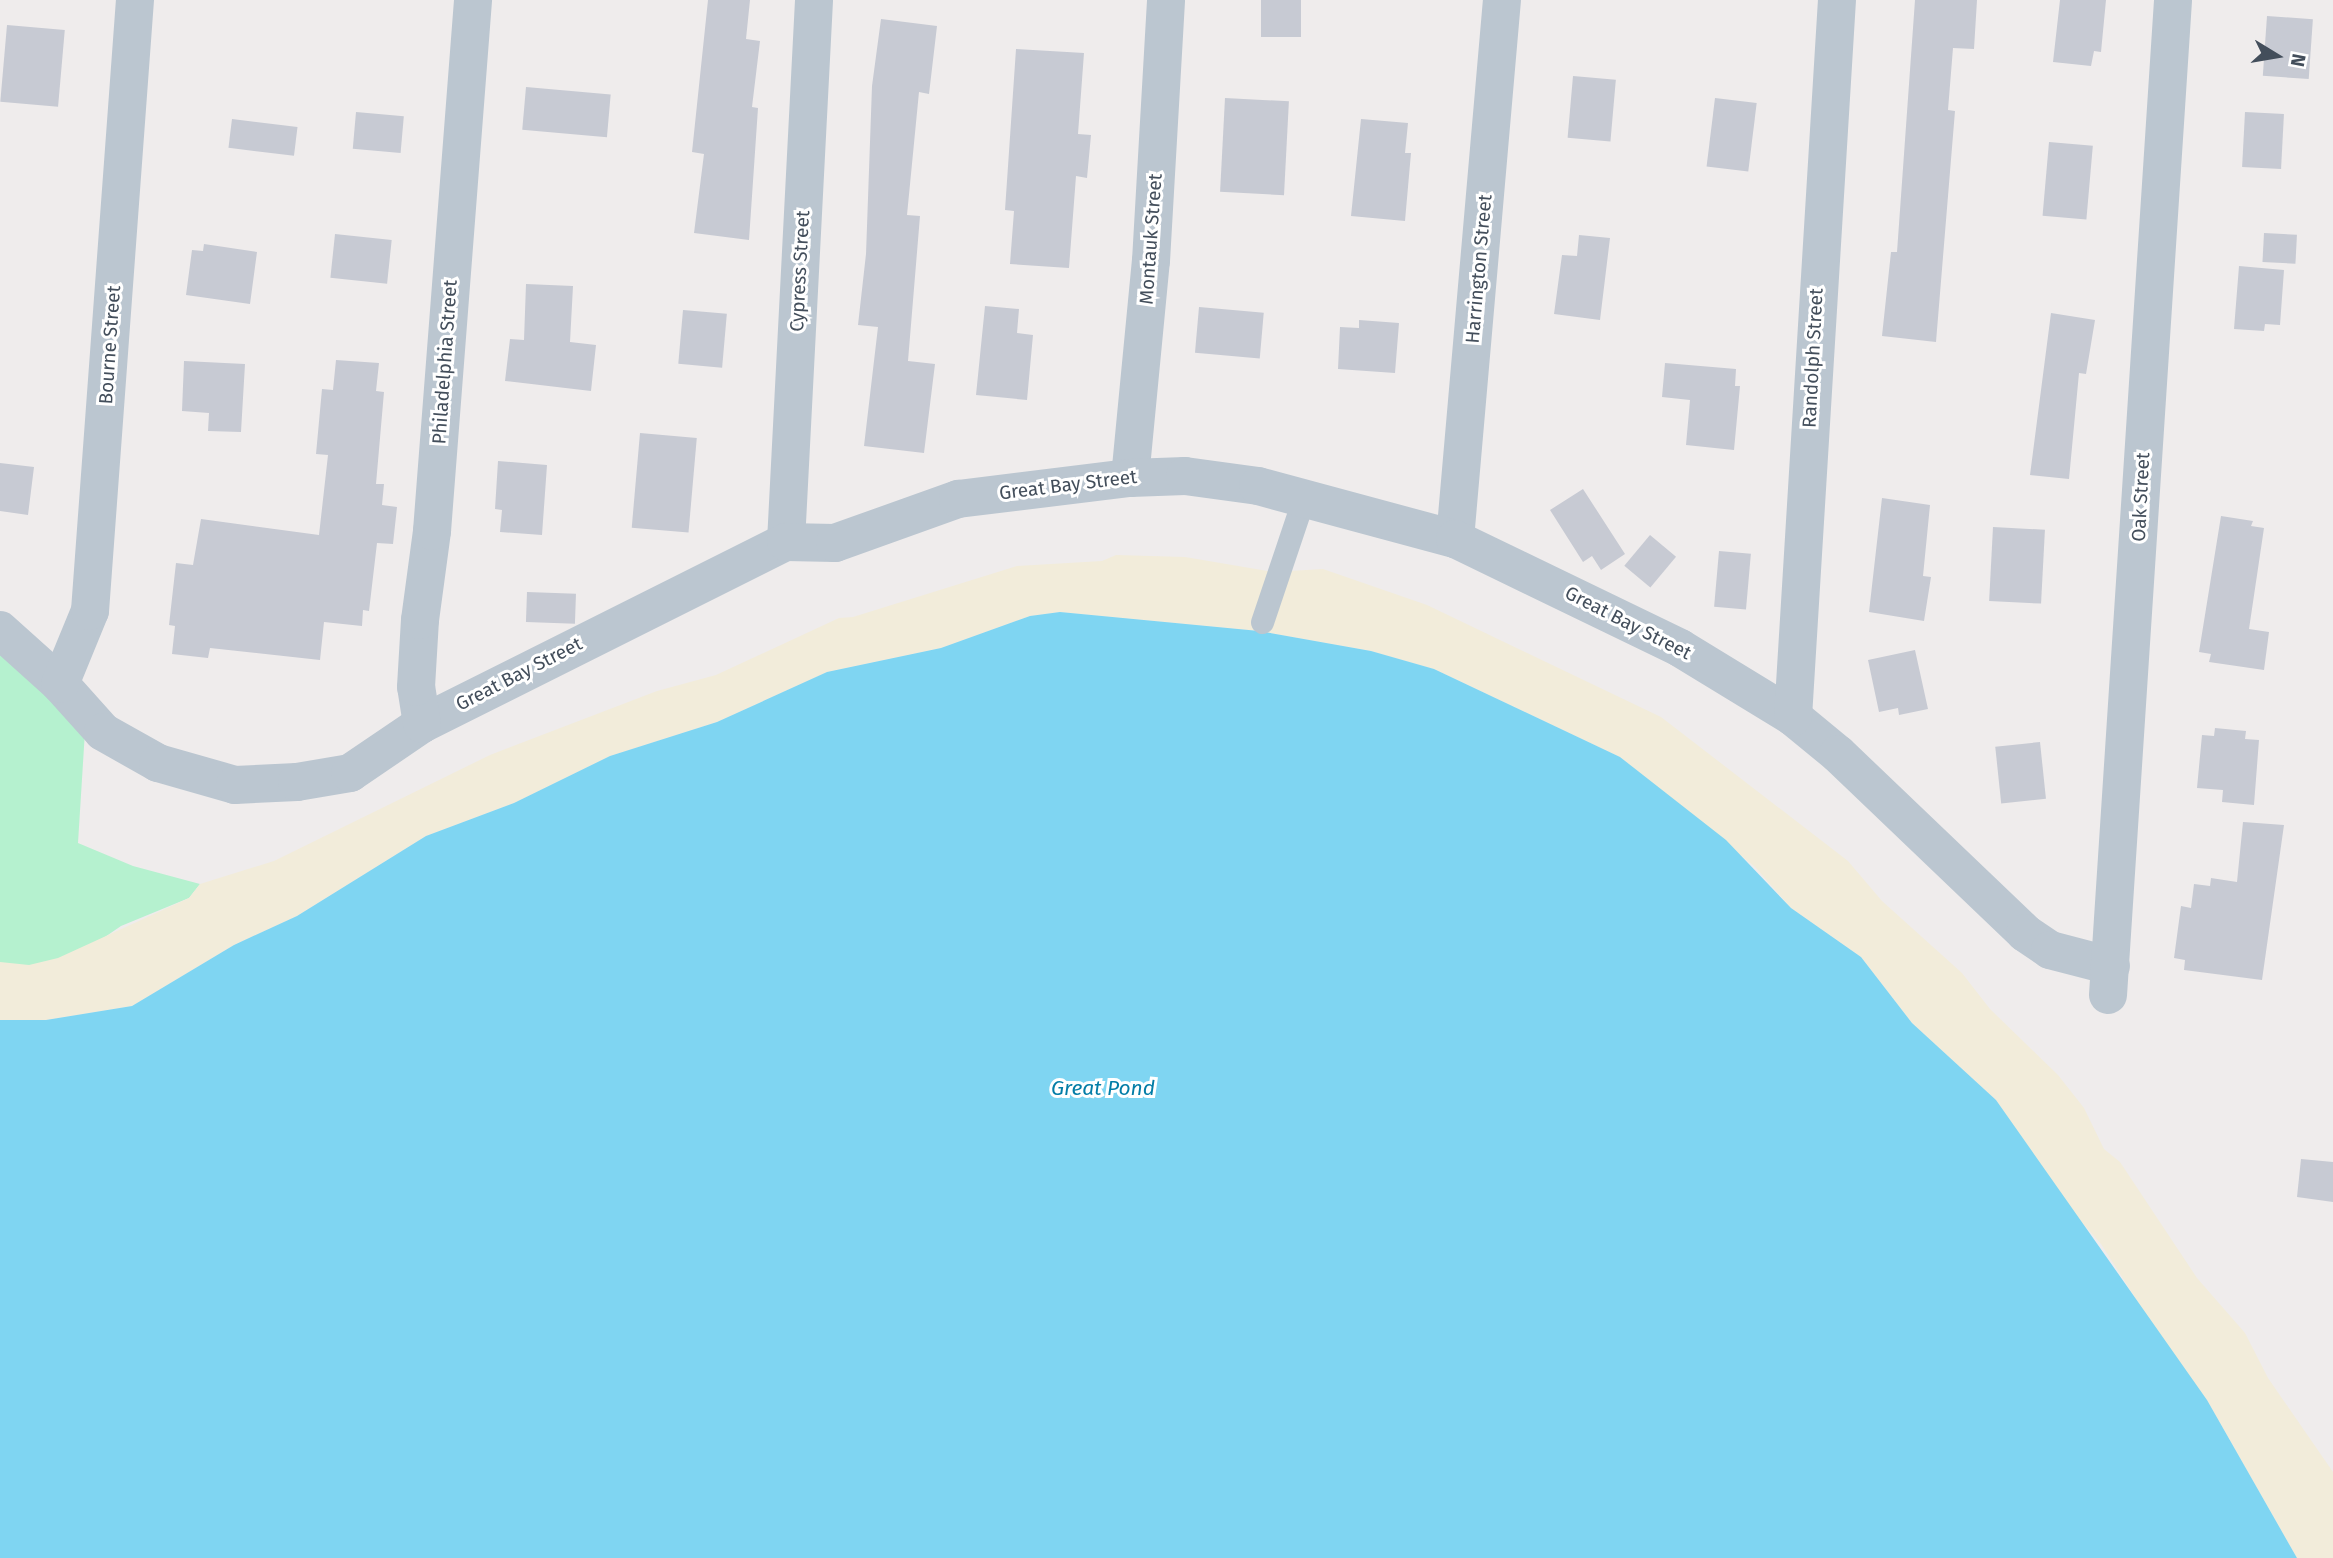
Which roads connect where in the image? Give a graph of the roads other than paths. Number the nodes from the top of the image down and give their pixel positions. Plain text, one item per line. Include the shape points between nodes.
1 (135, 0) edge
2 (473, 0) edge
3 (814, 0) edge
4 (1166, 0) edge
5 (1502, 0) edge
6 (1837, 0) edge
7 (2173, 0) edge
8 (1130, 478) junction
9 (1304, 497) junction
10 (1455, 538) junction
11 (786, 542) junction
12 (1262, 622) dead end
13 (0, 630) edge
14 (60, 684) junction
15 (1793, 717) junction
16 (422, 724) junction
17 (2110, 980) joint

1 - 14 street, Bourne Street via 90,611
2 - 16 street, Philadelphia Street via 430,550 420,620 416,687
3 - 11 street, Cypress Street
4 - 8 street, Montauk Street via 1150,261
5 - 10 street, Harrington Street
6 - 15 street, Randolph Street
7 - 17 street, Oak Street
8 - 9 street, Great Bay Street via 1185,476
8 - 11 street, Great Bay Street via 958,499 835,543
9 - 10 street, Great Bay Street
9 - 12 lane
10 - 15 street, Great Bay Street via 1680,648
11 - 16 street, Great Bay Street
13 - 14 street, Great Bay Street
14 - 16 street, Great Bay Street via 103,733 158,763 235,785 350,773
15 - 17 street, Great Bay Street via 1878,789 1953,868 2025,933

